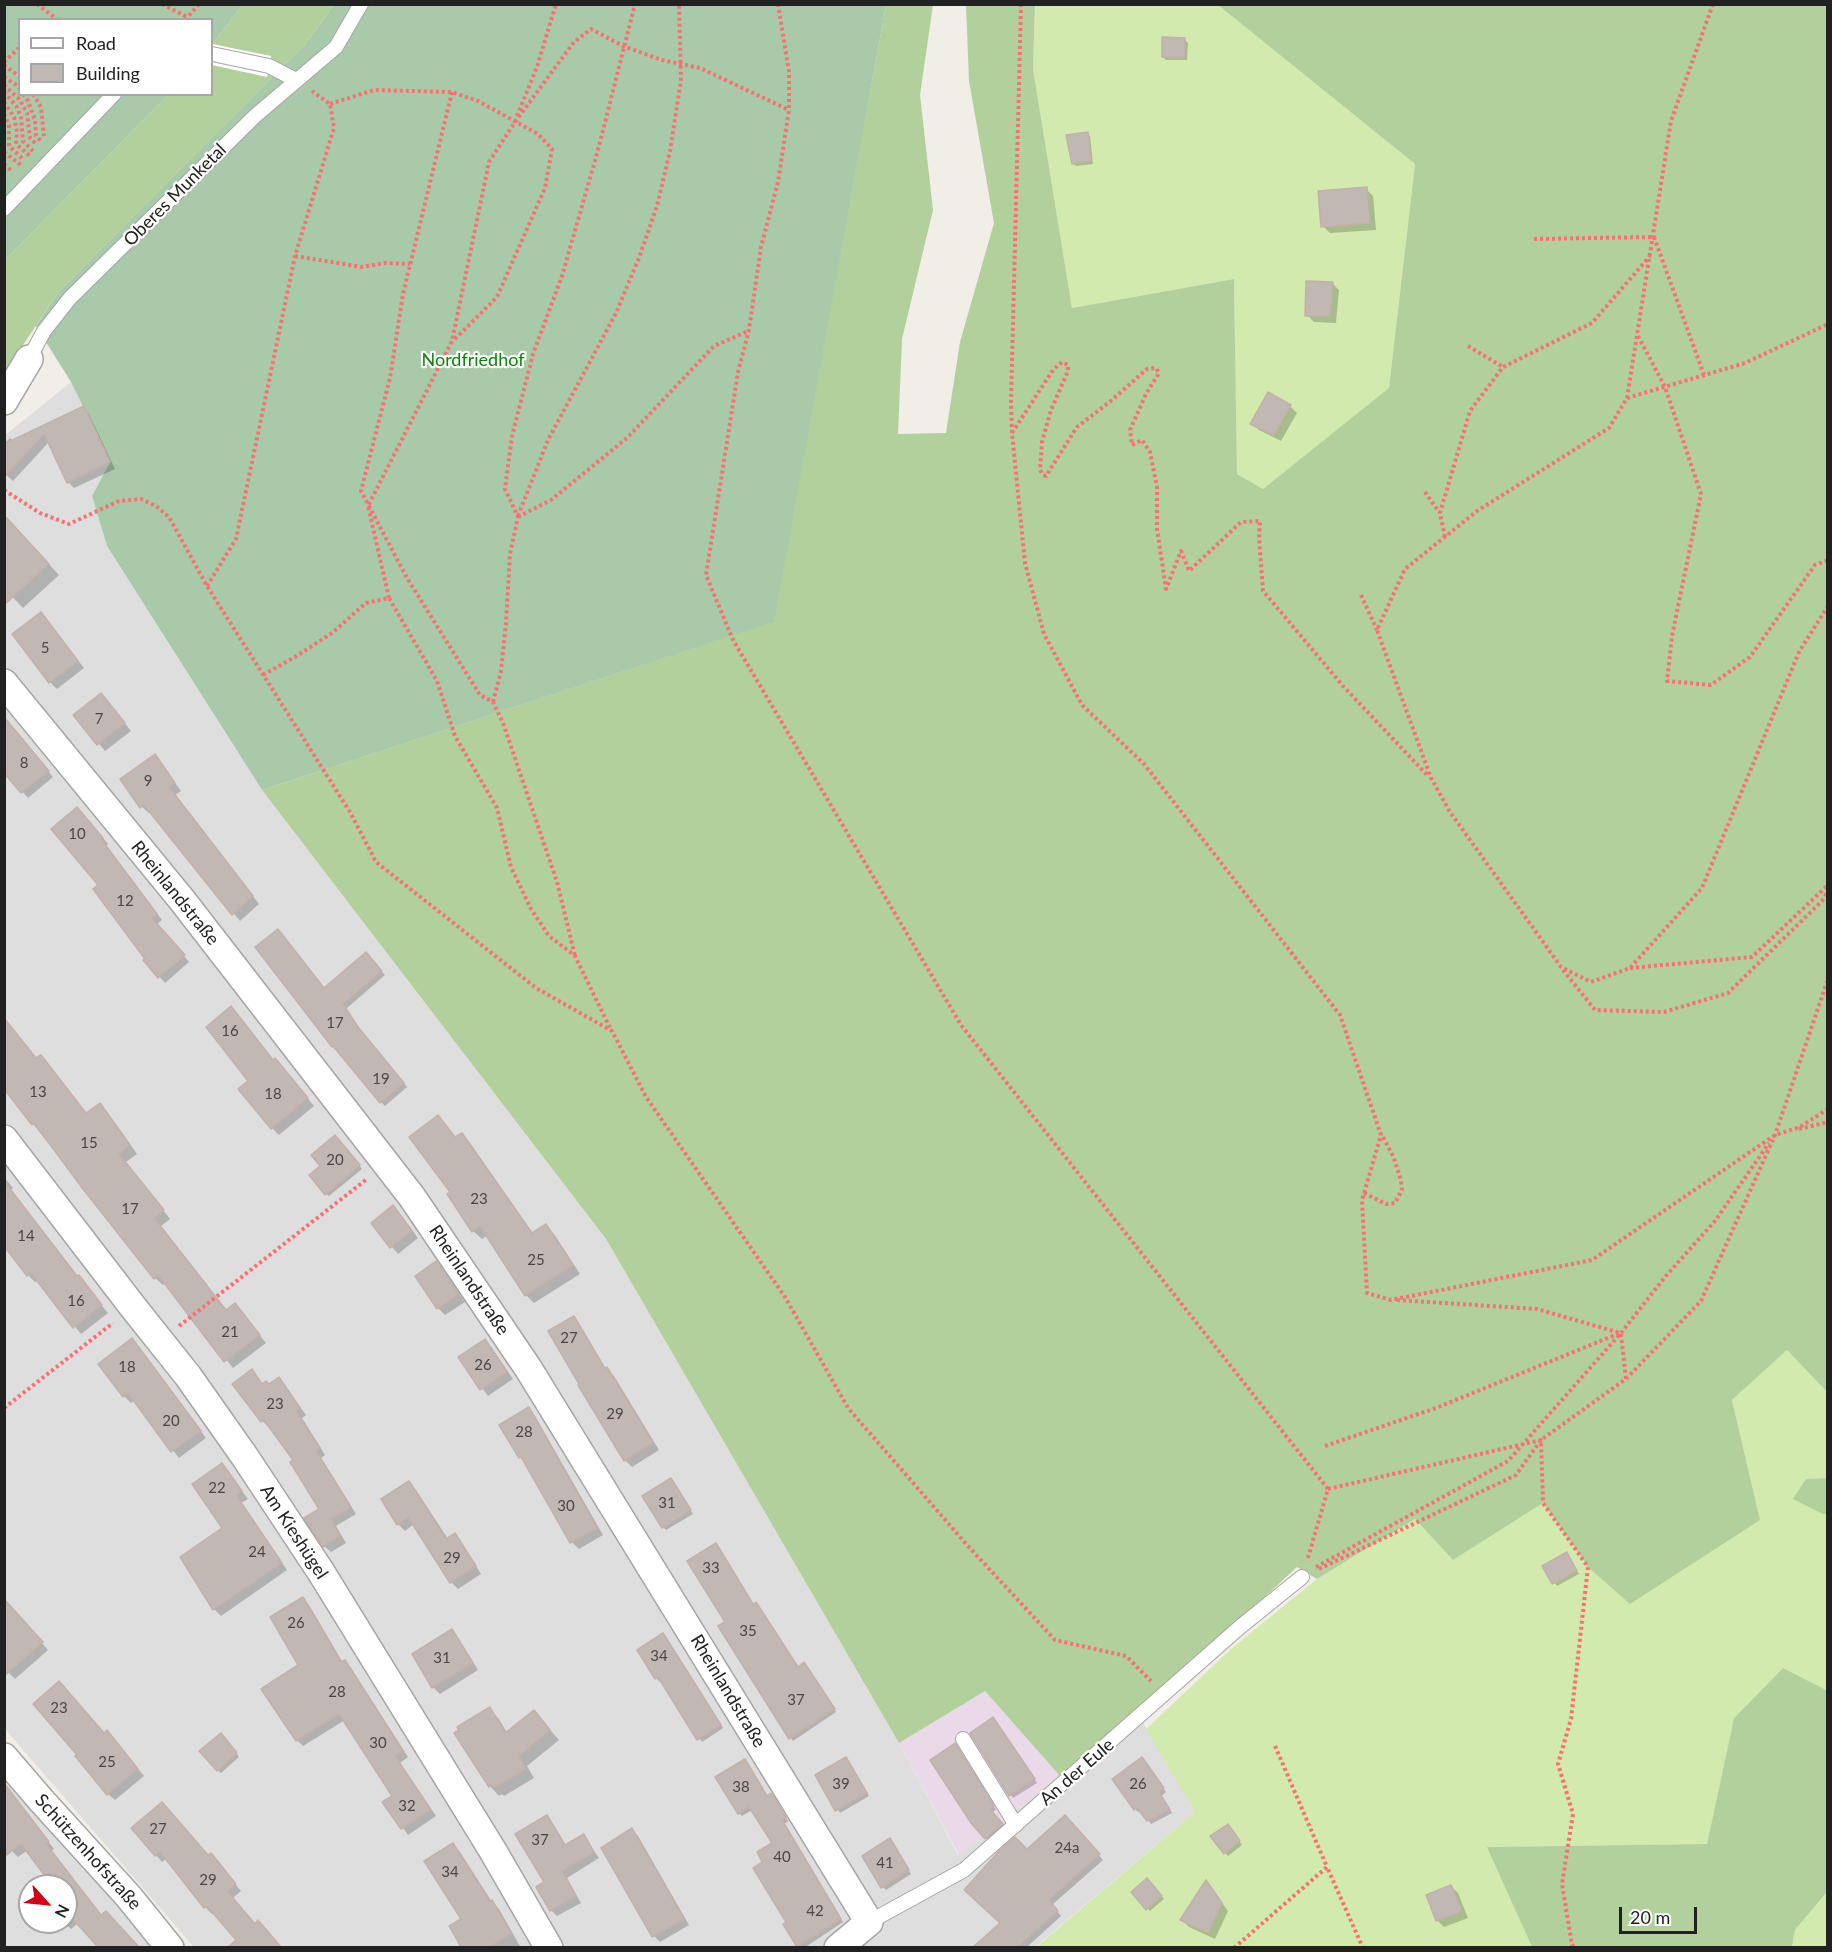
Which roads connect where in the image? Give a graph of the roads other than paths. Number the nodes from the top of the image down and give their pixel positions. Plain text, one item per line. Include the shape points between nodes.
1 (361, 4) edge
2 (213, 54) edge
3 (296, 80) junction
4 (112, 96) edge
5 (4, 209) edge
6 (28, 359) joint
7 (4, 400) edge
8 (4, 683) edge
9 (4, 1139) edge
10 (1303, 1576) road end
11 (963, 1739) dead end
12 (4, 1757) edge
13 (1016, 1825) junction
14 (869, 1922) junction
15 (170, 1947) edge
16 (549, 1947) edge
17 (838, 1947) edge

1 - 3 lane, Oberes Munketal via 336,47
2 - 3 lane via 269,66
3 - 6 lane, Oberes Munketal via 70,298
4 - 5 lane
6 - 7 street, Oberes Munketal
8 - 14 street, Rheinlandstraße via 182,900 412,1197 528,1368
9 - 16 street, Am Kieshügel via 201,1394 321,1572
10 - 13 lane, An der Eule
11 - 13 lane
12 - 15 street, Schützenhofstraße
13 - 14 lane, An der Eule via 964,1870
14 - 17 street, An der Eule

